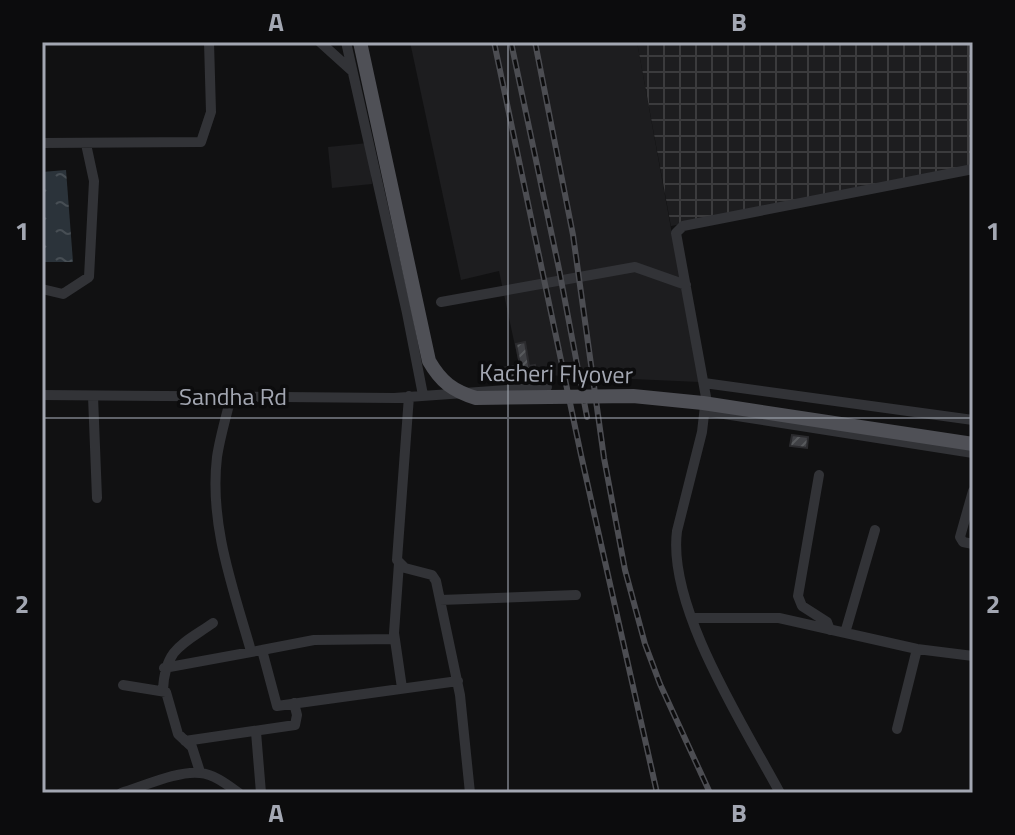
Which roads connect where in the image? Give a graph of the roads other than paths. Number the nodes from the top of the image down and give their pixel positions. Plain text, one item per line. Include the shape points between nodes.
1 (209, 42) edge
2 (320, 42) edge
3 (346, 42) edge
4 (360, 42) edge
5 (351, 70) junction
6 (42, 143) edge
7 (86, 144) junction
8 (973, 169) edge
9 (686, 285) junction
10 (42, 289) edge
11 (441, 302) dead end
12 (704, 383) junction
13 (547, 387) dead end
14 (42, 395) edge
15 (423, 395) junction
16 (93, 396) junction
17 (409, 396) junction
18 (231, 397) junction
19 (705, 411) junction
20 (973, 420) edge
21 (973, 444) edge
22 (973, 453) edge
23 (819, 475) dead end
24 (973, 491) edge
25 (97, 498) dead end
26 (875, 530) dead end
27 (973, 544) edge
28 (399, 563) junction
29 (576, 595) dead end
30 (440, 600) junction
31 (692, 618) junction
32 (213, 623) dead end
33 (830, 630) junction
34 (845, 633) junction
35 (395, 639) junction
36 (917, 649) junction
37 (256, 650) junction
38 (973, 656) edge
39 (164, 668) junction
40 (458, 681) junction
41 (123, 685) dead end
42 (402, 688) junction
43 (163, 690) junction
44 (294, 703) junction
45 (897, 729) dead end
46 (256, 732) junction
47 (185, 741) junction
48 (200, 772) junction
49 (121, 793) edge
50 (239, 793) edge
51 (261, 793) edge
52 (470, 793) edge
53 (780, 793) edge
54 (790, 793) edge

1 - 7 street via 211,112 201,142
2 - 5 street
3 - 5 street
4 - 21 main road, Kacheri Flyover, bridge via 429,361 457,392 476,398 591,394 703,403
5 - 15 street
6 - 7 street
7 - 10 street via 94,181 89,277 63,294
8 - 9 street via 683,226 676,233
9 - 11 street via 635,267
9 - 12 street
12 - 19 street
12 - 20 street
13 - 15 street, Sandha Rd
14 - 16 street, Sandha Rd
15 - 17 street, Sandha Rd
16 - 18 street, Sandha Rd
16 - 25 street
17 - 18 street, Sandha Rd
17 - 28 street
18 - 37 street via 217,460 218,525
19 - 22 street
19 - 31 street via 675,547 678,578
23 - 33 street via 798,596
24 - 27 street via 960,537
26 - 34 street
28 - 30 street via 432,575
28 - 35 street
29 - 30 street
30 - 40 street
31 - 33 street via 779,618
31 - 53 street
32 - 39 street via 189,637
33 - 34 street
34 - 36 street
35 - 37 street via 314,640
35 - 42 street
36 - 38 street
36 - 45 street
37 - 39 street
37 - 44 street via 277,706
39 - 43 street
40 - 42 street
40 - 52 street
41 - 43 street
42 - 44 street
43 - 47 street
44 - 46 street via 295,725
46 - 47 street
46 - 51 street
47 - 48 street
48 - 49 street
48 - 50 street
53 - 54 street

